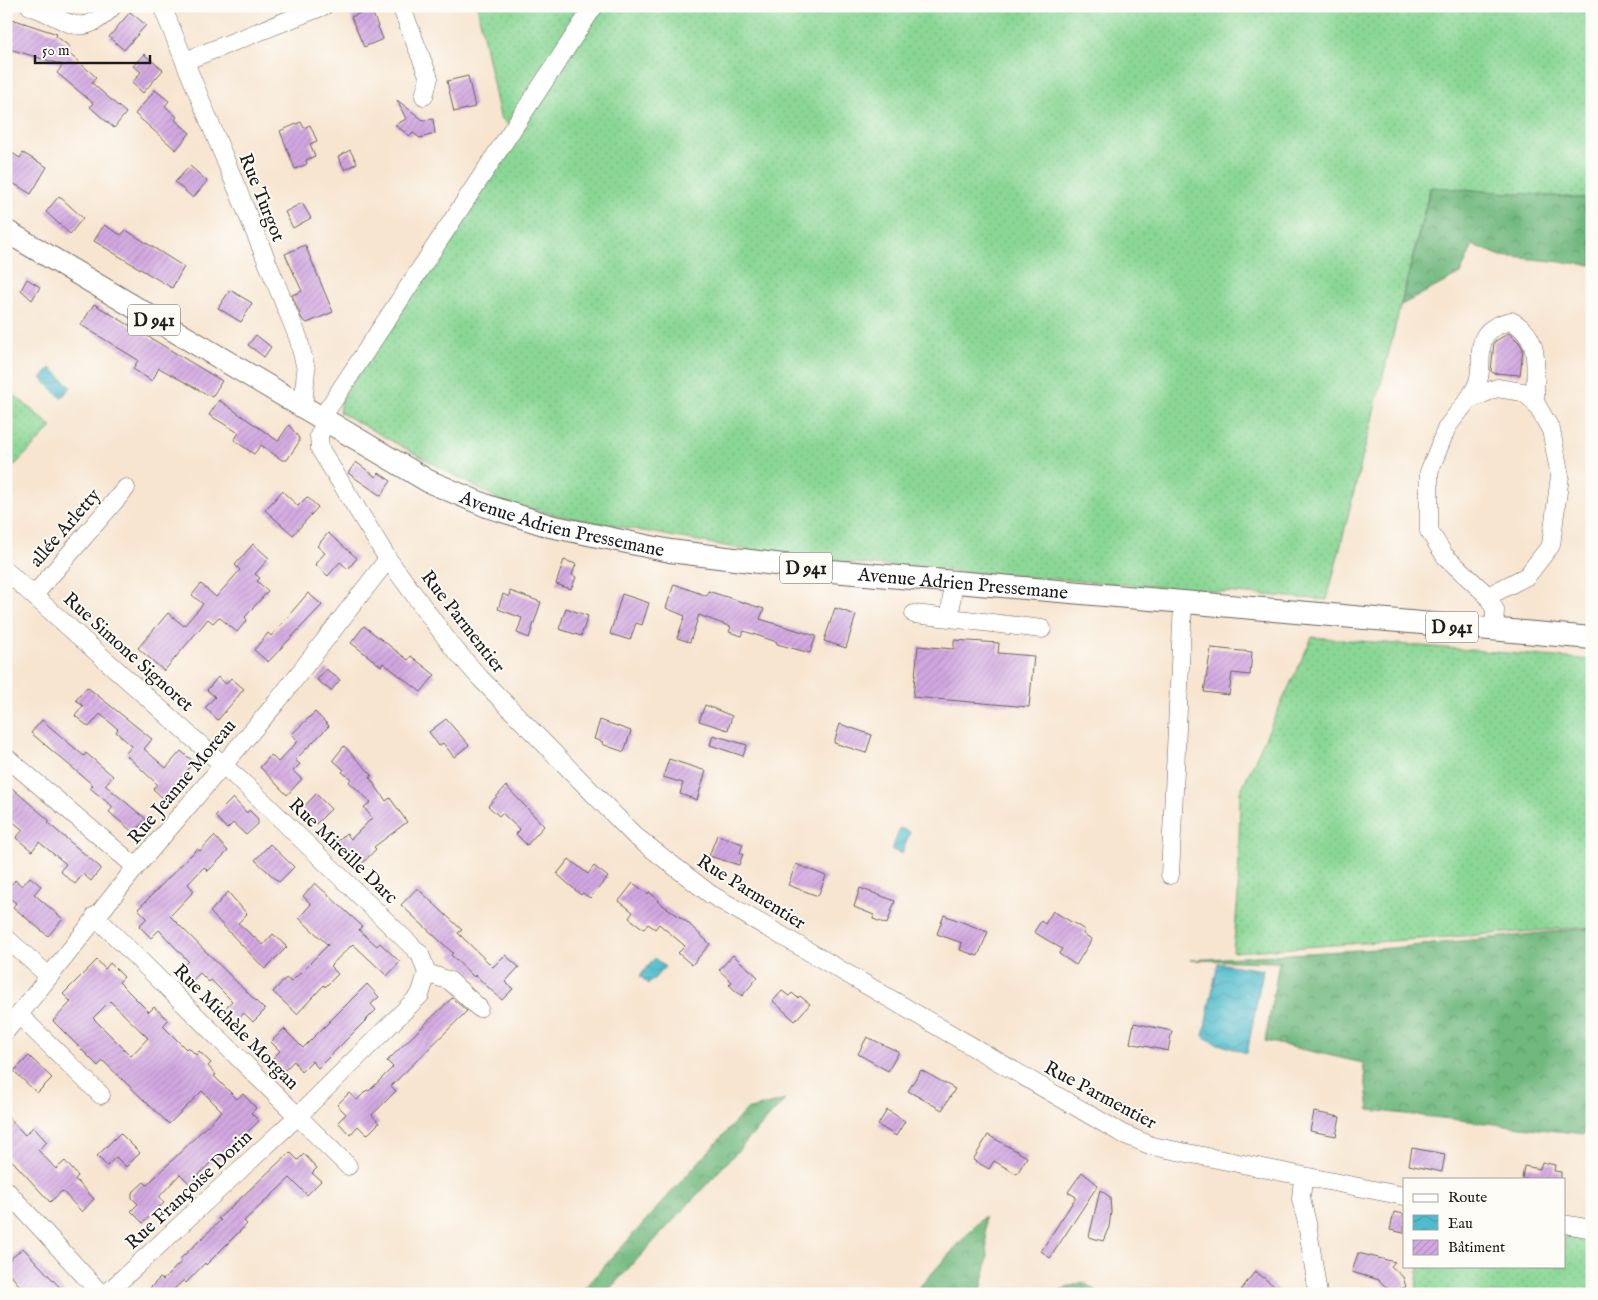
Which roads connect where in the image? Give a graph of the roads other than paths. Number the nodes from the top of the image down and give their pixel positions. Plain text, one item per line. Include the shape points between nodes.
1 (30, 6) edge
2 (113, 6) edge
3 (162, 6) edge
4 (324, 6) edge
5 (401, 6) edge
6 (594, 6) edge
7 (185, 62) junction
8 (424, 96) dead end
9 (6, 231) edge
10 (1468, 400) junction
11 (1535, 402) junction
12 (317, 416) junction
13 (126, 488) dead end
14 (388, 558) junction
15 (6, 571) edge
16 (953, 582) junction
17 (34, 594) junction
18 (1488, 596) junction
19 (1183, 603) junction
20 (914, 614) dead end
21 (950, 618) junction
22 (1042, 629) dead end
23 (1494, 630) junction
24 (1592, 638) edge
25 (6, 757) edge
26 (222, 764) junction
27 (136, 867) junction
28 (1170, 874) dead end
29 (96, 916) junction
30 (6, 938) edge
31 (428, 973) junction
32 (49, 976) junction
33 (479, 1008) dead end
34 (19, 1015) junction
35 (6, 1031) edge
36 (101, 1095) dead end
37 (298, 1116) junction
38 (348, 1166) dead end
39 (1302, 1178) junction
40 (6, 1190) edge
41 (1403, 1196) edge
42 (1566, 1224) edge
43 (1592, 1229) edge
44 (101, 1294) edge
45 (106, 1294) edge
46 (1318, 1294) edge

1 - 2 street via 77,26 95,23
3 - 7 street, Rue Turgot
4 - 7 street
5 - 8 street via 429,78
6 - 12 street
7 - 12 street, Rue Turgot via 298,337
9 - 12 main road, D 941
10 - 11 street via 1498,388 1523,392
10 - 11 street via 1478,383 1479,353 1484,337 1495,325 1511,321 1523,327 1536,357
10 - 18 street via 1447,427 1429,472 1429,531 1445,556
11 - 18 street via 1551,430 1560,476 1551,545 1527,576
12 - 14 street, Rue Parmentier via 320,449
12 - 16 main road, Avenue Adrien Pressemane / D 941 via 428,481 487,506 550,526 670,551 832,572
13 - 17 street, allée Arletty
14 - 26 street, Rue Jeanne Moreau via 276,703
14 - 39 street, Rue Parmentier via 451,645 480,678 635,836 710,894 1121,1134 1152,1146
15 - 17 street, Rue Simone Signoret
16 - 19 main road, Avenue Adrien Pressemane / D 941
16 - 21 street
17 - 26 street, Rue Simone Signoret
18 - 23 street via 1495,610
19 - 23 main road, Avenue Adrien Pressemane / D 941
19 - 28 street
20 - 21 street
21 - 22 street
23 - 24 main road, Avenue Adrien Pressemane / D 941
25 - 27 street
26 - 27 street, Rue Jeanne Moreau
26 - 31 street, Rue Mireille Darc via 420,954
27 - 29 street, Rue Jeanne Moreau
29 - 32 street, Rue Jeanne Moreau
29 - 37 street, Rue Michèle Morgan
30 - 32 street
31 - 33 street via 450,981
31 - 37 street via 420,995
32 - 34 street, Rue Jeanne Moreau
34 - 35 street, Rue Jeanne Moreau
34 - 36 street
37 - 38 street, Rue Michèle Morgan
37 - 45 street, Rue Françoise Dorin
39 - 41 street, Rue Parmentier
39 - 46 street via 1301,1198 1308,1223
40 - 44 street
42 - 43 street

